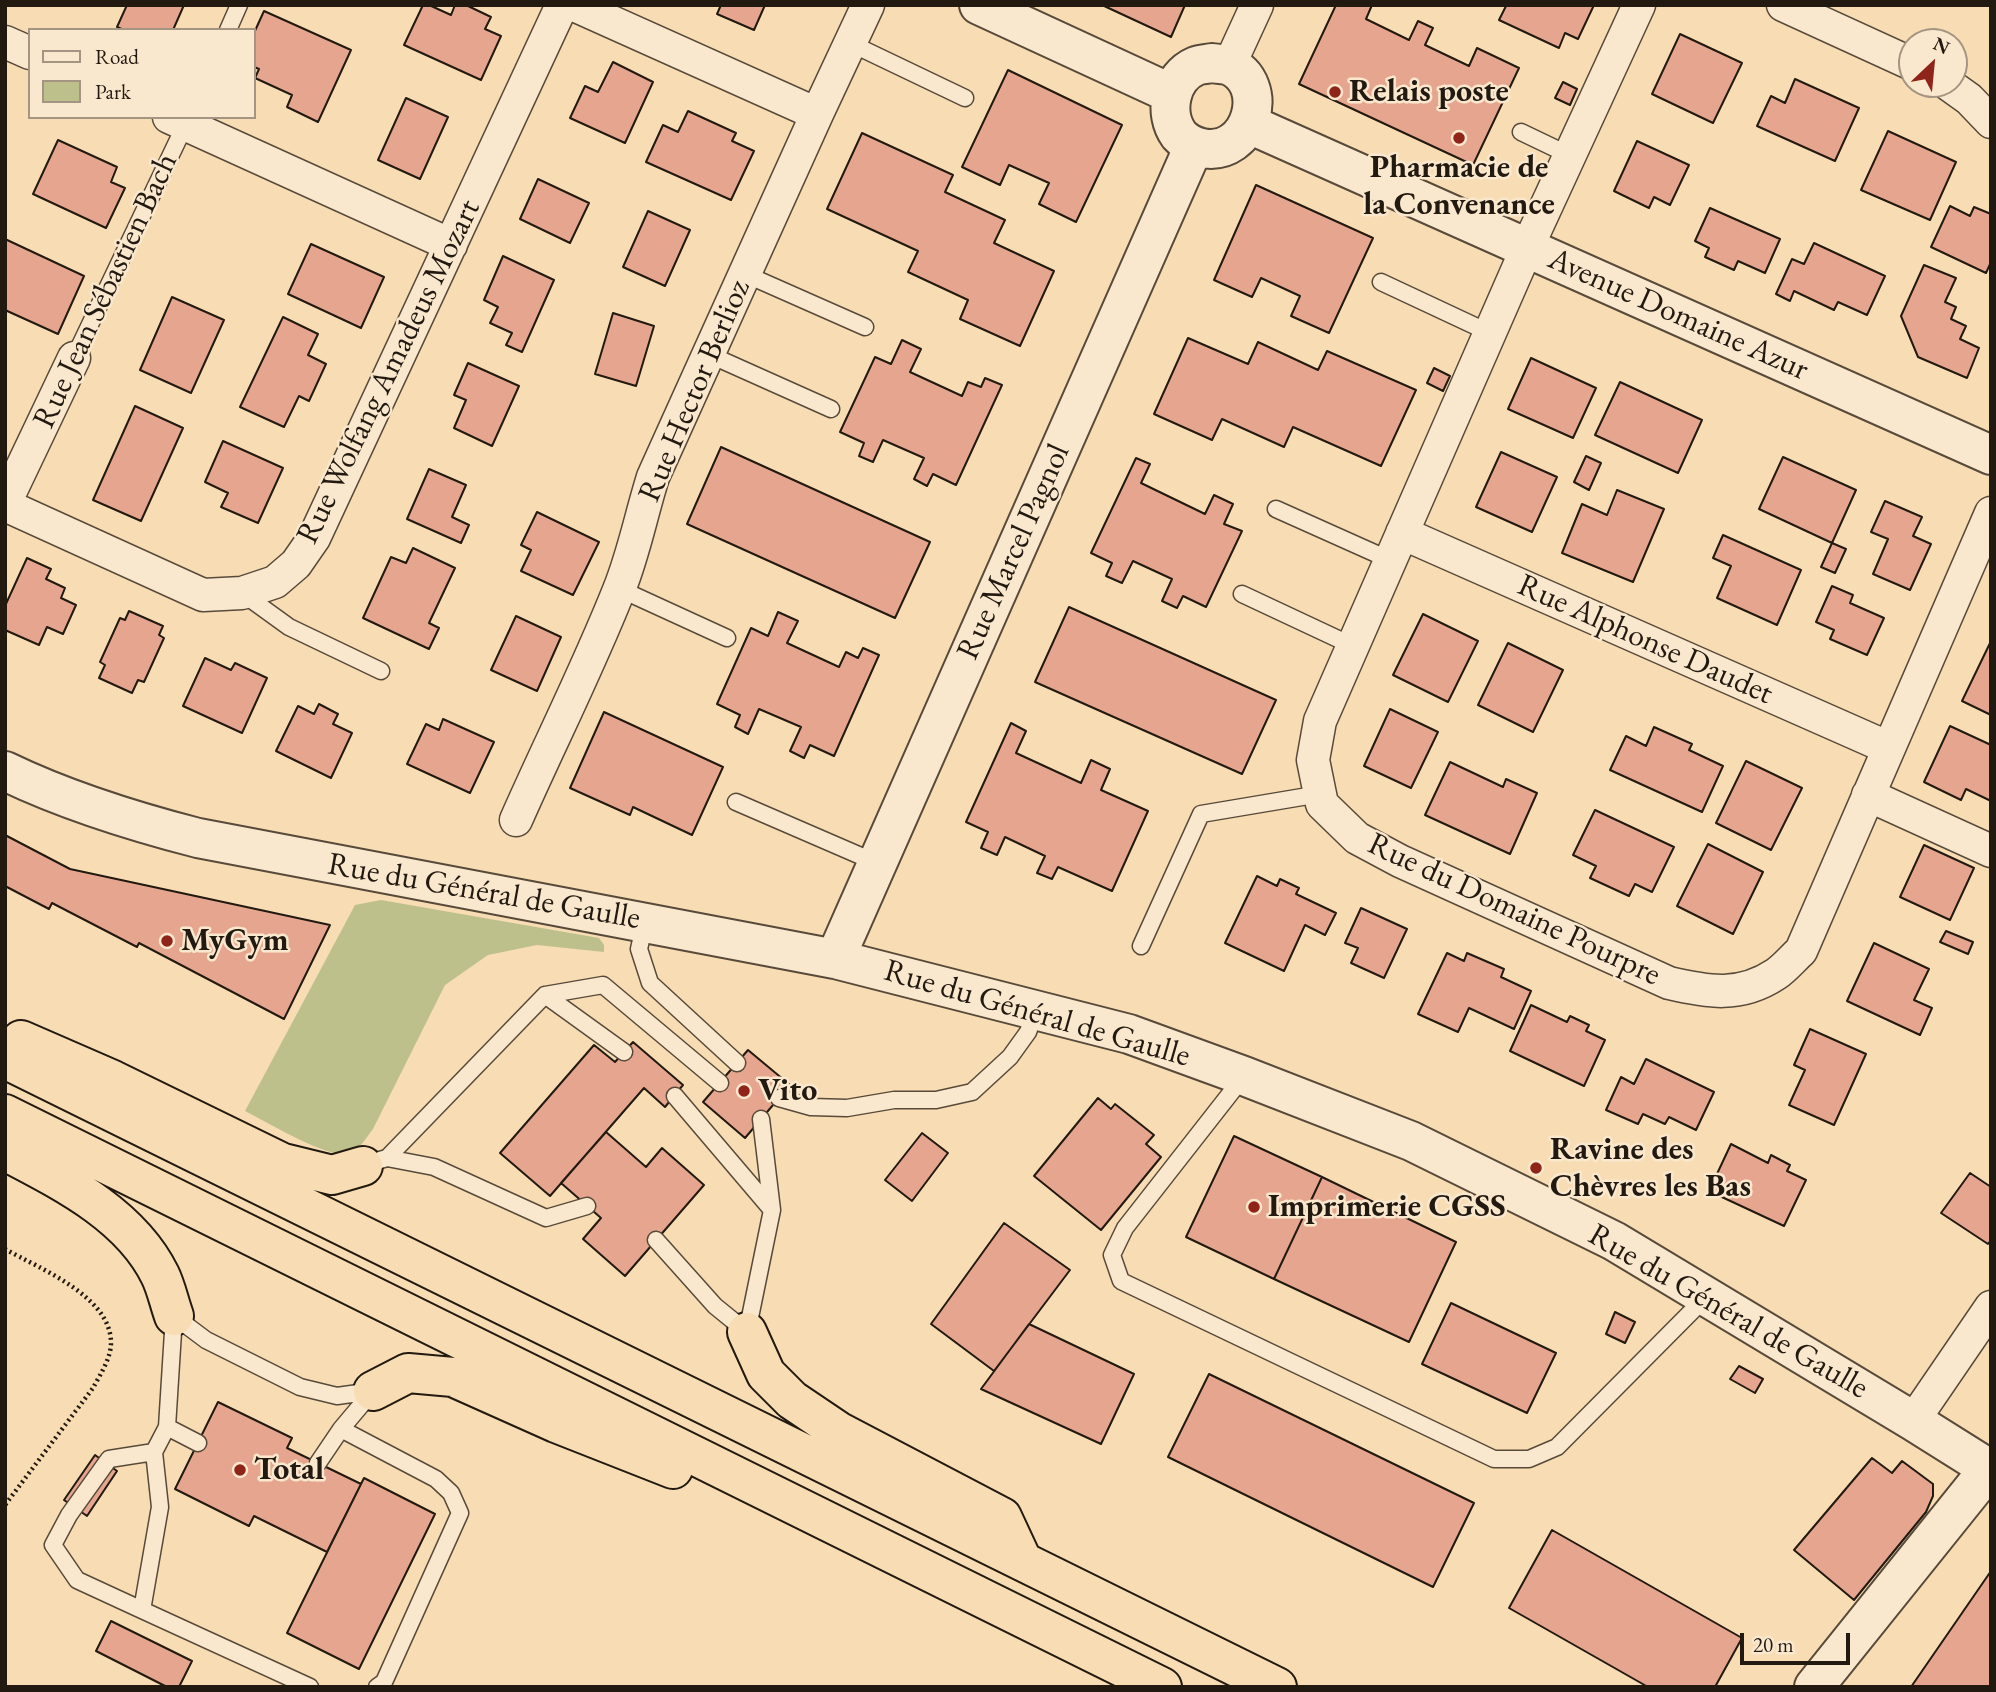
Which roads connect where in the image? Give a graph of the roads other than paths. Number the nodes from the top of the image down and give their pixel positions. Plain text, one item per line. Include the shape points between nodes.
1 (239, 5) edge
2 (562, 5) edge
3 (574, 5) edge
4 (869, 5) edge
5 (979, 5) edge
6 (1257, 5) edge
7 (1639, 5) edge
8 (1783, 5) edge
9 (229, 28) edge
10 (5, 41) edge
11 (850, 43) junction
12 (28, 52) edge
13 (1898, 58) edge
14 (1229, 66) junction
15 (1172, 94) junction
16 (965, 97) dead end
17 (1968, 98) edge
18 (817, 114) junction
19 (181, 120) edge
20 (1991, 122) edge
21 (1249, 124) junction
22 (1521, 132) dead end
23 (1194, 146) junction
24 (1569, 155) junction
25 (451, 244) junction
26 (1527, 248) junction
27 (745, 274) junction
28 (1381, 282) dead end
29 (865, 327) dead end
30 (1490, 332) junction
31 (708, 354) junction
32 (74, 358) joint
33 (831, 409) dead end
34 (1991, 455) edge
35 (5, 504) edge
36 (1276, 509) dead end
37 (1991, 513) edge
38 (1396, 547) junction
39 (620, 590) junction
40 (242, 593) junction
41 (1242, 594) dead end
42 (727, 638) dead end
43 (1353, 646) junction
44 (381, 671) dead end
45 (1889, 748) junction
46 (5, 771) edge
47 (1320, 794) junction
48 (1868, 795) junction
49 (736, 802) dead end
50 (516, 820) dead end
51 (1991, 851) edge
52 (877, 863) junction
53 (645, 922) junction
54 (1141, 946) dead end
55 (835, 959) junction
56 (545, 995) junction
57 (1037, 1009) junction
58 (5, 1033) edge
59 (624, 1052) dead end
60 (5, 1059) edge
61 (737, 1063) dead end
62 (1244, 1076) junction
63 (720, 1083) dead end
64 (675, 1096) dead end
65 (779, 1098) dead end
66 (5, 1114) edge
67 (761, 1119) dead end
68 (5, 1152) edge
69 (375, 1162) junction
70 (587, 1206) dead end
71 (772, 1210) junction
72 (656, 1240) dead end
73 (1706, 1297) junction
74 (1991, 1307) edge
75 (174, 1316) junction
76 (747, 1332) junction
77 (373, 1391) junction
78 (1913, 1421) junction
79 (167, 1427) junction
80 (341, 1429) junction
81 (198, 1443) dead end
82 (154, 1452) junction
83 (318, 1463) dead end
84 (1990, 1469) edge
85 (1022, 1560) junction
86 (925, 1568) junction
87 (142, 1610) junction
88 (310, 1687) edge
89 (377, 1687) edge
90 (1162, 1687) edge
91 (1277, 1687) edge
92 (1814, 1687) edge

1 - 9 lane
2 - 25 street, Rue Wolfang Amadeus Mozart
3 - 18 street
4 - 11 street, Rue Hector Berlioz
5 - 15 street
6 - 14 street
7 - 24 street, Rue du Domaine Pourpre
8 - 13 street
10 - 12 street
11 - 16 lane
11 - 18 street, Rue Hector Berlioz
14 - 15 street via 1195,66
14 - 21 street via 1243,76 1251,92
15 - 23 street via 1173,125 1181,138
17 - 20 street
18 - 27 street, Rue Hector Berlioz
19 - 25 street
19 - 32 lane, Rue Jean Sébastien Bach
21 - 23 street via 1223,147
21 - 26 street, Avenue Domaine Azur
22 - 24 lane
23 - 52 street, Rue Marcel Pagnol
24 - 26 street, Rue du Domaine Pourpre
25 - 40 street, Rue Wolfang Amadeus Mozart via 314,538 296,564 275,582
26 - 30 street, Rue du Domaine Pourpre
26 - 34 street, Avenue Domaine Azur
27 - 29 lane
27 - 31 street, Rue Hector Berlioz
28 - 30 lane
30 - 38 street, Rue du Domaine Pourpre
31 - 33 lane
31 - 39 street, Rue Hector Berlioz via 653,477
32 - 35 street, Rue Jean Sébastien Bach
35 - 40 street, Rue Wolfang Amadeus Mozart via 203,595
36 - 38 lane
37 - 45 street, Rue du Domaine Pourpre
38 - 43 street, Rue du Domaine Pourpre
38 - 45 street, Rue Alphonse Daudet
39 - 42 lane
39 - 50 street, Rue Hector Berlioz
40 - 44 lane via 289,627
41 - 43 lane
43 - 47 street, Rue du Domaine Pourpre via 1320,721 1312,760
45 - 48 street, Rue du Domaine Pourpre
46 - 53 street, Rue du Général de Gaulle via 122,818 198,838
47 - 48 street, Rue du Domaine Pourpre via 1322,804 1357,838 1400,861 1669,983 1710,992 1745,988 1776,974 1801,951
47 - 54 lane via 1201,814
48 - 51 street
49 - 52 lane
52 - 55 street, Rue Marcel Pagnol
53 - 55 street, Rue du Général de Gaulle
53 - 61 lane via 639,949 650,983
55 - 57 street, Rue du Général de Gaulle
56 - 59 lane
56 - 63 lane via 603,985
56 - 69 lane
57 - 62 street, Rue du Général de Gaulle via 1129,1034
57 - 65 lane via 1010,1057 972,1092 846,1108 811,1107
58 - 69 highway via 283,1163 332,1175
60 - 85 highway
62 - 73 street, Rue du Général de Gaulle via 1411,1142 1614,1241
62 - 73 lane via 1125,1228 1112,1255 1121,1281 1494,1460 1529,1458 1557,1447
64 - 71 lane
66 - 86 highway
67 - 71 lane
68 - 75 highway via 76,1189 132,1235 160,1274
69 - 70 lane via 433,1167 546,1218
71 - 76 lane
72 - 76 lane via 715,1306
73 - 78 street, Rue du Général de Gaulle
74 - 78 street
75 - 77 lane via 206,1340 300,1387 337,1396
75 - 79 lane
76 - 85 highway via 766,1374 792,1400 838,1430 1002,1517
77 - 80 lane
77 - 86 highway via 408,1373 453,1377 556,1423
78 - 84 street, Rue du Général de Gaulle
79 - 81 lane
79 - 82 lane
80 - 83 lane
80 - 89 lane via 436,1479 451,1493 460,1513 384,1682
82 - 87 lane via 160,1507
82 - 87 lane via 109,1460 53,1545 77,1580
84 - 92 street
85 - 91 highway
86 - 90 highway
87 - 88 lane

